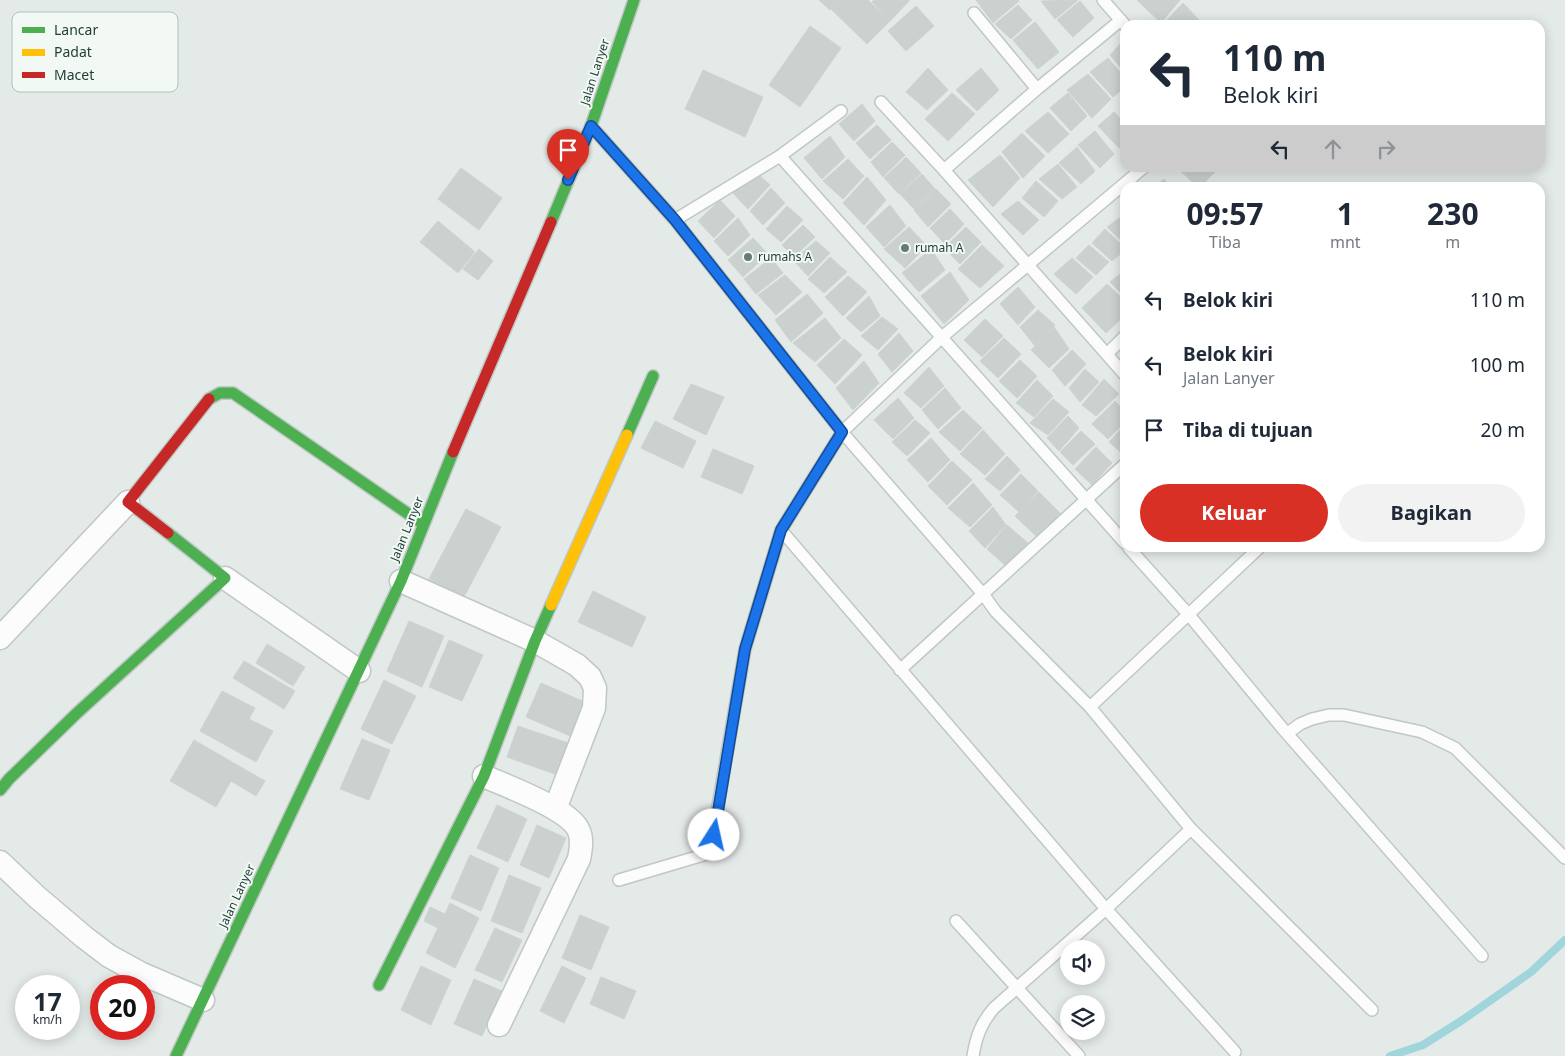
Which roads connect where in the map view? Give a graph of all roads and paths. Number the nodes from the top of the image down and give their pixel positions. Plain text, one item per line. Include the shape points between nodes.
1 (634, 0) edge
2 (1103, 0) edge
3 (974, 13) dead end
4 (1120, 20) edge
5 (1120, 25) edge
6 (1037, 89) junction
7 (880, 102) dead end
8 (841, 111) dead end
9 (591, 126) junction
10 (780, 156) junction
11 (944, 170) junction
12 (1138, 172) edge
13 (1126, 182) edge
14 (1120, 187) edge
15 (675, 220) junction
16 (1027, 265) junction
17 (942, 337) junction
18 (1120, 341) edge
19 (1107, 354) junction
20 (1120, 369) edge
21 (652, 376) dead end
22 (842, 432) junction
23 (1120, 468) edge
24 (1086, 499) junction
25 (128, 502) junction
26 (423, 524) junction
27 (781, 530) junction
28 (1120, 537) edge
29 (1133, 552) edge
30 (1255, 552) edge
31 (225, 578) junction
32 (401, 581) junction
33 (983, 594) junction
34 (1189, 615) junction
35 (0, 638) edge
36 (536, 641) junction
37 (900, 670) junction
38 (359, 671) junction
39 (1090, 707) junction
40 (1288, 734) junction
41 (484, 776) junction
42 (0, 790) edge
43 (555, 809) junction
44 (1191, 829) junction
45 (1565, 858) edge
46 (0, 862) edge
47 (620, 880) dead end
48 (1106, 909) junction
49 (956, 921) dead end
50 (1482, 956) dead end
51 (379, 985) dead end
52 (1017, 987) junction
53 (203, 1000) junction
54 (1372, 1010) dead end
55 (499, 1025) dead end
56 (1235, 1052) dead end
57 (176, 1056) edge
58 (973, 1056) edge
59 (1079, 1056) edge

1 - 9 street, Jalan Lanyer
2 - 4 lane
3 - 6 lane
5 - 6 lane
6 - 11 lane
7 - 11 lane
8 - 10 lane
9 - 15 lane
9 - 26 street, Jalan Lanyer
10 - 15 lane
10 - 17 lane
11 - 16 lane
12 - 13 lane
14 - 16 lane
15 - 22 lane
16 - 17 lane
16 - 19 lane
17 - 22 lane
17 - 24 lane
18 - 19 lane
19 - 20 lane
21 - 36 street
22 - 27 lane
22 - 33 lane
23 - 24 lane
24 - 28 lane
24 - 33 lane
25 - 26 street via 210,397 233,393
25 - 31 street
25 - 35 street
26 - 32 street, Jalan Lanyer
27 - 37 lane
27 - 47 lane via 745,649 710,853
29 - 34 lane
30 - 34 lane
31 - 38 street
31 - 42 street via 76,714
32 - 36 street
32 - 38 street, Jalan Lanyer
33 - 37 lane
33 - 39 lane via 996,612
34 - 39 lane
34 - 40 lane
36 - 41 street
36 - 43 street via 577,665 590,677 595,688 594,708
37 - 48 lane
38 - 53 street, Jalan Lanyer
39 - 44 lane
40 - 45 lane via 1300,724 1329,715 1344,715 1422,732 1455,748
40 - 50 lane
41 - 43 street
41 - 51 street
43 - 55 street via 579,830 582,848
44 - 48 lane
44 - 54 lane
46 - 53 street via 84,938 109,956
48 - 52 lane
48 - 56 lane
49 - 52 lane
52 - 58 lane via 984,1020
52 - 59 lane
53 - 57 street, Jalan Lanyer

